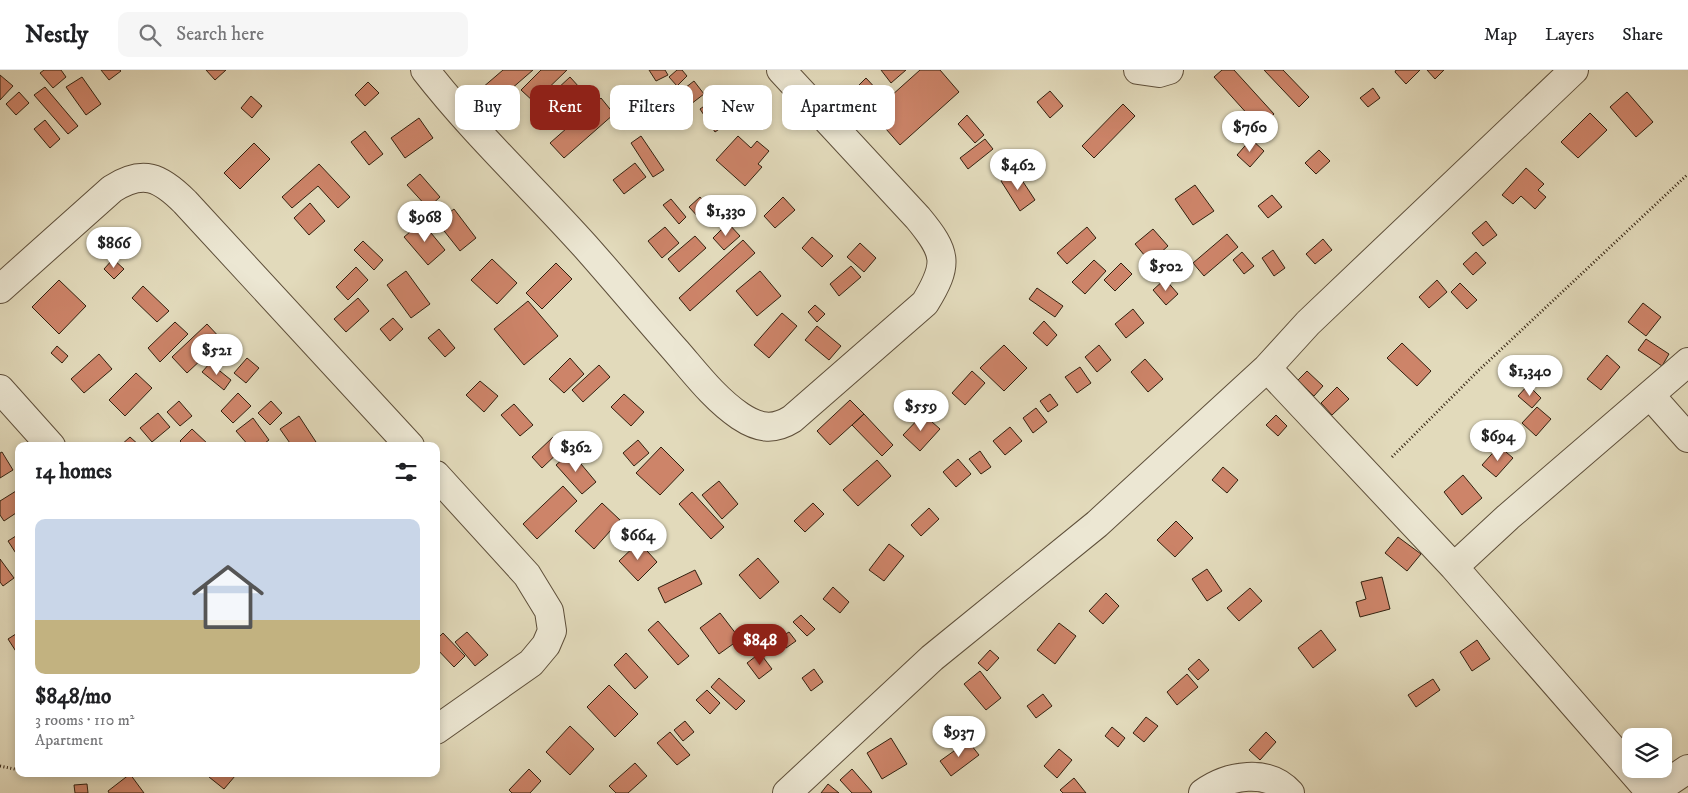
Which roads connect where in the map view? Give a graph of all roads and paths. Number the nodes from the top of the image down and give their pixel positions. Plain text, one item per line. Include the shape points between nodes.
1 (425, 70) edge
2 (782, 70) edge
3 (1138, 70) edge
4 (1169, 70) edge
5 (1574, 70) edge
6 (1688, 174) edge
7 (0, 290) edge
8 (1688, 362) edge
9 (1267, 368) junction
10 (0, 389) edge
11 (1650, 395) junction
12 (1688, 438) edge
13 (47, 442) edge
14 (406, 442) edge
15 (440, 479) edge
16 (1371, 479) junction
17 (1454, 568) junction
18 (440, 727) edge
19 (0, 766) edge
20 (15, 769) edge
21 (1688, 769) edge
22 (787, 793) edge
23 (1202, 793) edge
24 (1290, 793) edge
25 (1651, 793) edge

1 - 2 street via 482,138 584,245 713,393 740,416 768,428 792,419 925,303 938,282 943,259 937,241 918,218
3 - 4 street via 1159,73
5 - 9 street via 1308,323
6 - 16 path via 1478,371
7 - 14 street via 112,189 126,180 141,177 157,180 170,187 185,202
8 - 11 street
9 - 16 street
9 - 22 street via 1097,524 932,658
10 - 13 street
11 - 12 street
11 - 17 street via 1508,517
15 - 18 street via 527,575 549,611 552,631 546,646 531,663
16 - 17 street
17 - 25 street
19 - 20 path
21 - 25 street
23 - 24 street via 1237,778 1260,777 1282,783

